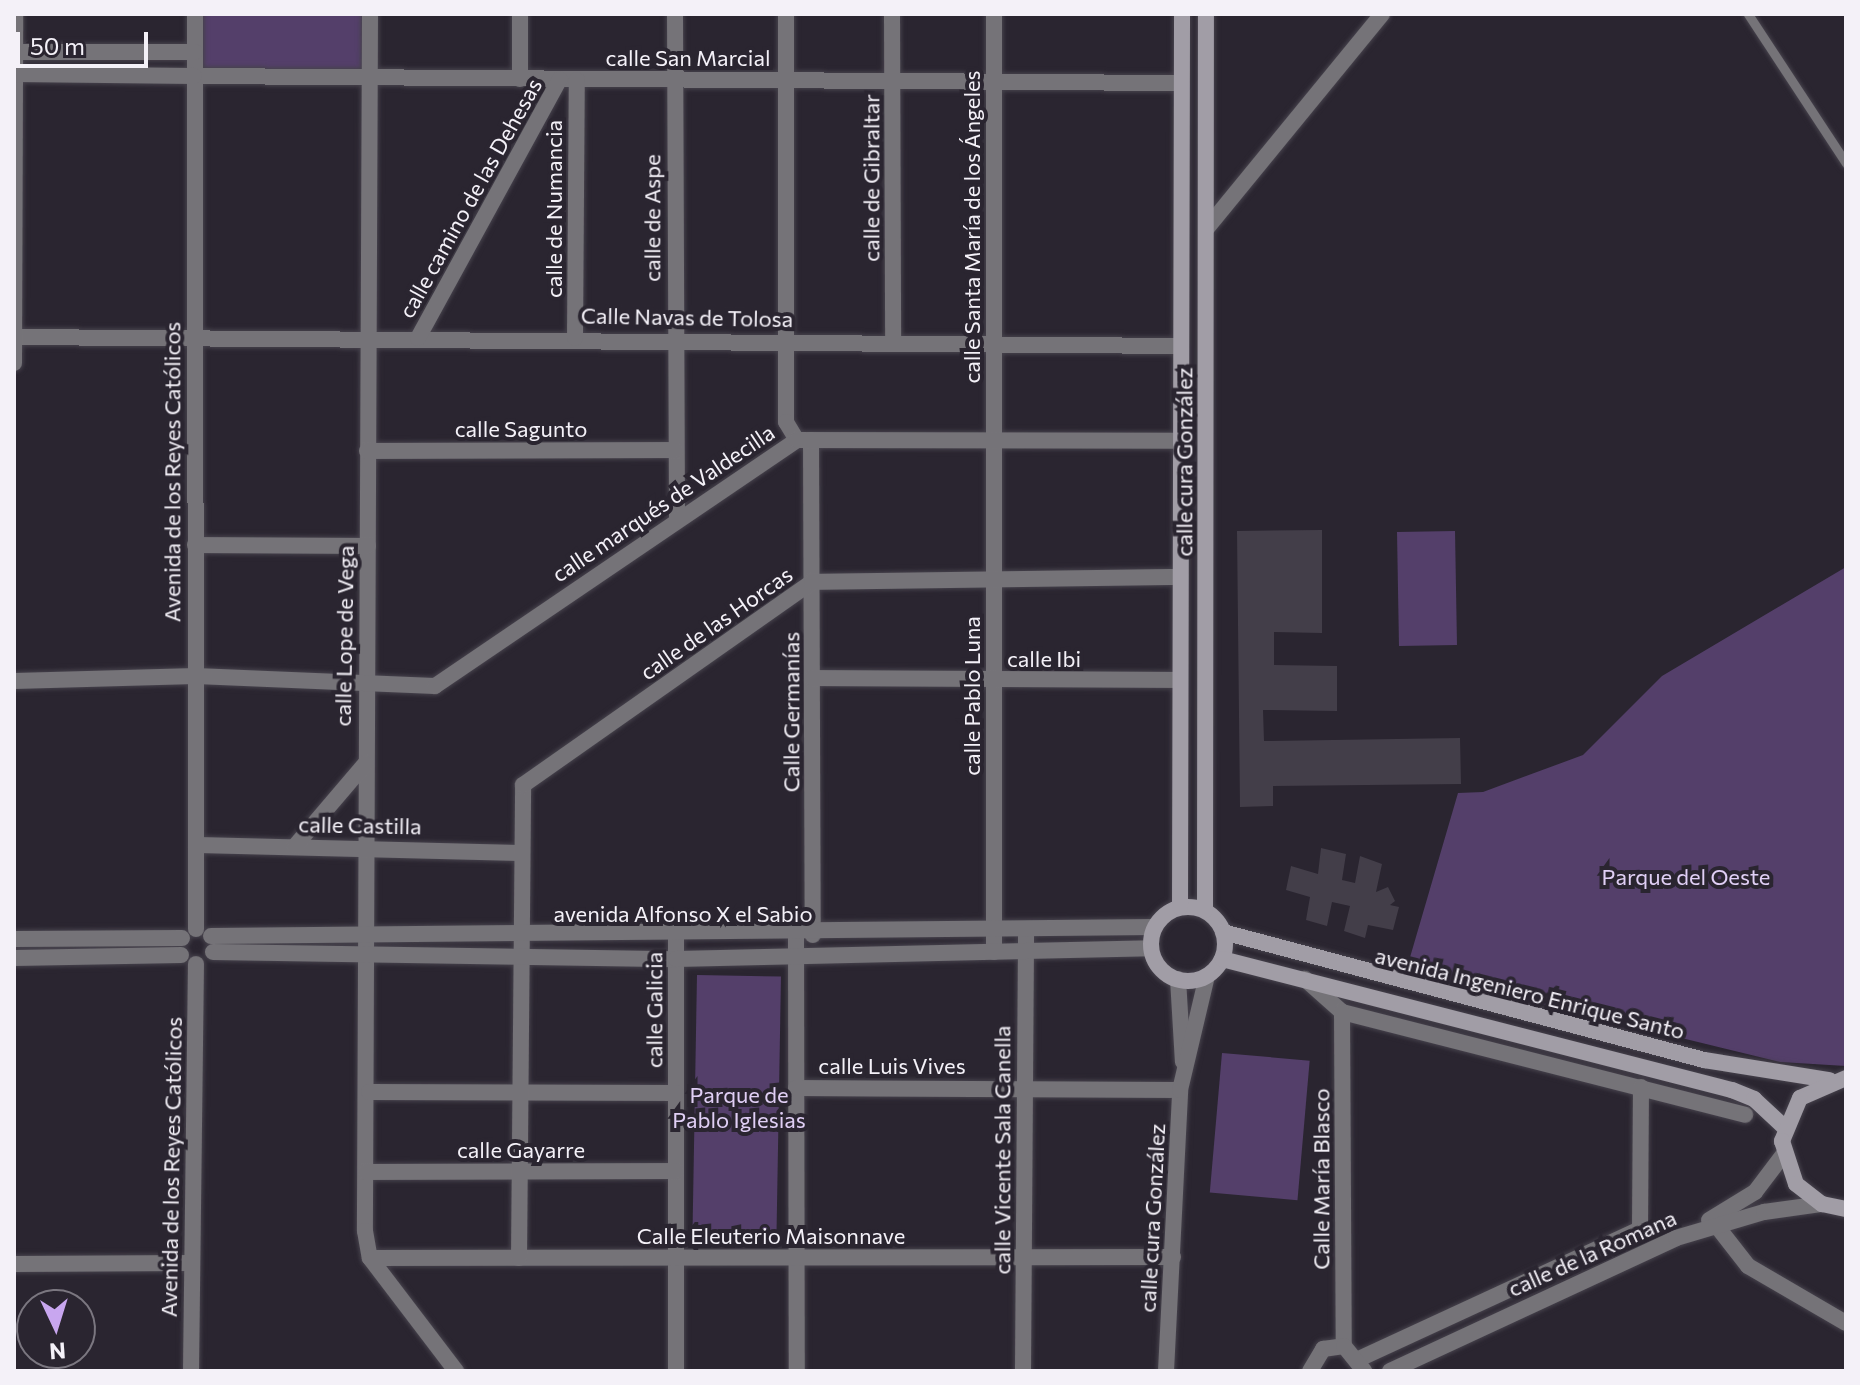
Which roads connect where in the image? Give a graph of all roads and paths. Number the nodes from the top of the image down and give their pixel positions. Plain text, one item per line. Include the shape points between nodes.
1 (15, 14) edge
2 (195, 14) edge
3 (370, 14) edge
4 (520, 14) edge
5 (675, 14) edge
6 (786, 14) edge
7 (892, 14) edge
8 (994, 14) edge
9 (1182, 14) edge
10 (1206, 14) edge
11 (1382, 14) edge
12 (1748, 14) edge
13 (15, 52) edge
14 (195, 52) junction
15 (15, 74) edge
16 (194, 76) junction
17 (520, 79) junction
18 (568, 80) junction
19 (675, 80) junction
20 (786, 81) junction
21 (892, 81) junction
22 (370, 82) junction
23 (994, 82) junction
24 (1181, 83) junction
25 (1846, 163) edge
26 (1207, 228) junction
27 (14, 337) edge
28 (193, 337) junction
29 (367, 337) junction
30 (418, 338) junction
31 (575, 338) junction
32 (673, 339) junction
33 (786, 340) junction
34 (893, 342) junction
35 (994, 343) junction
36 (1181, 346) junction
37 (14, 363) edge
38 (804, 440) junction
39 (994, 441) junction
40 (1180, 441) junction
41 (675, 450) junction
42 (367, 451) junction
43 (677, 518) junction
44 (195, 545) junction
45 (368, 546) junction
46 (1180, 577) junction
47 (994, 579) junction
48 (812, 582) junction
49 (196, 676) junction
50 (812, 678) junction
51 (1180, 680) junction
52 (14, 681) edge
53 (994, 681) junction
54 (366, 685) junction
55 (365, 764) junction
56 (196, 845) junction
57 (366, 845) junction
58 (295, 846) junction
59 (522, 853) junction
60 (1180, 907) junction
61 (1205, 910) junction
62 (1154, 927) junction
63 (1026, 930) junction
64 (994, 931) junction
65 (1223, 932) junction
66 (805, 935) junction
67 (676, 936) junction
68 (367, 937) junction
69 (523, 937) junction
70 (14, 939) edge
71 (197, 945) junction
72 (1151, 948) junction
73 (994, 952) junction
74 (1026, 952) junction
75 (522, 956) junction
76 (367, 957) junction
77 (14, 958) edge
78 (796, 958) junction
79 (676, 959) junction
80 (1222, 959) junction
81 (1207, 976) junction
82 (1178, 979) junction
83 (1305, 979) junction
84 (1342, 1012) junction
85 (1184, 1068) junction
86 (1837, 1079) edge
87 (1641, 1087) junction
88 (796, 1088) junction
89 (1024, 1088) junction
90 (1180, 1090) junction
91 (521, 1091) junction
92 (369, 1092) junction
93 (676, 1093) junction
94 (1745, 1115) dead end
95 (1784, 1127) junction
96 (1783, 1155) junction
97 (676, 1171) junction
98 (366, 1172) junction
99 (519, 1173) junction
100 (1822, 1204) junction
101 (1846, 1209) edge
102 (1716, 1225) junction
103 (1640, 1229) junction
104 (1676, 1238) junction
105 (1654, 1249) junction
106 (1023, 1257) junction
107 (1173, 1257) junction
108 (370, 1258) junction
109 (519, 1258) junction
110 (676, 1258) junction
111 (797, 1258) junction
112 (190, 1263) junction
113 (14, 1264) edge
114 (1846, 1323) edge
115 (1344, 1346) junction
116 (1362, 1365) edge
117 (191, 1371) edge
118 (456, 1371) edge
119 (676, 1371) edge
120 (797, 1371) edge
121 (1023, 1371) edge
122 (1166, 1371) edge
123 (1310, 1371) edge
124 (1390, 1371) edge

1 - 13 street
2 - 14 street, Avenida de los Reyes Católicos
3 - 22 street, calle Lope de Vega
4 - 17 street
5 - 19 street, calle de Aspe
6 - 20 street, Calle Germanías
7 - 21 street, calle de Gibraltar
8 - 23 street, calle Santa María de los Ángeles
9 - 24 main road, calle cura González
10 - 26 main road, calle cura González
11 - 26 street
12 - 25 lane
13 - 14 street
13 - 15 street
14 - 16 street, Avenida de los Reyes Católicos
15 - 16 street, calle San Marcial
15 - 27 street
16 - 22 street, calle San Marcial
16 - 28 street, Avenida de los Reyes Católicos
17 - 18 street, calle San Marcial
17 - 22 street, calle San Marcial
18 - 19 street, calle San Marcial
18 - 30 street, calle camino de las Dehesas
18 - 31 street, calle de Numancia
19 - 20 street, calle San Marcial
19 - 32 street, calle de Aspe
20 - 21 street, calle San Marcial
20 - 33 street, Calle Germanías
21 - 23 street, calle San Marcial
21 - 34 street, calle de Gibraltar
22 - 29 street, calle Lope de Vega
23 - 24 street, calle San Marcial
23 - 35 street, calle Santa María de los Ángeles
24 - 36 main road, calle cura González
26 - 61 main road, calle cura González
27 - 28 street, Calle Navas de Tolosa
27 - 37 street
28 - 29 street, Calle Navas de Tolosa
28 - 44 street, Avenida de los Reyes Católicos
29 - 30 street, Calle Navas de Tolosa
29 - 42 street, calle Lope de Vega
30 - 31 street, Calle Navas de Tolosa
31 - 32 street, Calle Navas de Tolosa
32 - 33 street, Calle Navas de Tolosa
32 - 41 street, calle de Aspe
33 - 34 street, Calle Navas de Tolosa
33 - 38 street, Calle Germanías via 786,422
34 - 35 street, Calle Navas de Tolosa
35 - 36 street, Calle Navas de Tolosa
35 - 39 street, calle Santa María de los Ángeles
36 - 40 main road, calle cura González
38 - 39 street, calle marqués de Valdecilla
38 - 43 street, calle marqués de Valdecilla
38 - 48 street, Calle Germanías
39 - 40 street, calle marqués de Valdecilla
39 - 47 street, calle Pablo Luna
40 - 46 main road, calle cura González
41 - 42 street, calle Sagunto
41 - 43 street, calle de Aspe
42 - 45 street, calle Lope de Vega
43 - 54 street, calle marqués de Valdecilla via 435,686
44 - 45 street
44 - 49 street, Avenida de los Reyes Católicos
45 - 54 street, calle Lope de Vega
46 - 47 street, calle de las Horcas
46 - 51 main road, calle cura González
47 - 48 street, calle de las Horcas
47 - 53 street, calle Pablo Luna
48 - 50 street, Calle Germanías
48 - 59 street, calle de las Horcas via 523,785
49 - 52 street, calle marqués de Valdecilla
49 - 54 street, calle marqués de Valdecilla
49 - 56 street, Avenida de los Reyes Católicos
50 - 53 street, calle Ibi
50 - 66 street, Calle Germanías
51 - 53 street, calle Ibi
51 - 60 main road, calle cura González
53 - 64 street, calle Pablo Luna
54 - 55 street, calle Lope de Vega
55 - 57 street, calle Lope de Vega
55 - 58 street
56 - 58 street, calle Castilla
56 - 71 street, Avenida de los Reyes Católicos
57 - 58 street, calle Castilla
57 - 59 street, calle Castilla
57 - 68 street, calle Lope de Vega
59 - 69 street, calle de las Horcas
60 - 61 main road
60 - 62 main road
61 - 65 main road
62 - 63 street, avenida Alfonso X el Sabio
62 - 72 main road
63 - 64 street, avenida Alfonso X el Sabio
63 - 74 street, calle Vicente Sala Canella
64 - 66 street, avenida Alfonso X el Sabio
64 - 73 street, calle Pablo Luna
65 - 80 main road
65 - 86 main road, avenida Ingeniero Enrique Santo via 1704,1060
66 - 67 street, avenida Alfonso X el Sabio
66 - 78 street, Calle Germanías
67 - 69 street, avenida Alfonso X el Sabio
67 - 79 street, calle Galicia
68 - 69 street, avenida Alfonso X el Sabio
68 - 71 street, avenida Alfonso X el Sabio
68 - 76 street, calle Lope de Vega
69 - 75 street, calle de las Horcas
70 - 71 street
71 - 76 street, avenida Alfonso X el Sabio
71 - 77 street
71 - 112 street, Avenida de los Reyes Católicos
72 - 74 street, avenida Alfonso X el Sabio
72 - 82 main road via 1162,971
73 - 74 street, avenida Alfonso X el Sabio
73 - 78 street, avenida Alfonso X el Sabio
74 - 89 street, calle Vicente Sala Canella
75 - 76 street, avenida Alfonso X el Sabio
75 - 79 street, avenida Alfonso X el Sabio
75 - 91 street, calle de las Horcas
76 - 92 street, calle Lope de Vega
78 - 79 street, avenida Alfonso X el Sabio
78 - 88 street, Calle Germanías
79 - 93 street, calle Galicia
80 - 81 main road
80 - 83 main road, avenida Ingeniero Enrique Santo
81 - 82 main road
81 - 85 street, calle cura González
82 - 85 street, calle cura González
83 - 84 street, avenida Ingeniero Enrique Santo
83 - 95 main road, avenida Ingeniero Enrique Santo via 1732,1090 1754,1099
84 - 87 street, avenida Ingeniero Enrique Santo
84 - 115 street, Calle María Blasco
85 - 90 street, calle cura González
86 - 95 main road via 1800,1098
87 - 94 street, avenida Ingeniero Enrique Santo
87 - 103 street
88 - 89 street, calle Luis Vives
88 - 111 street, Calle Germanías
89 - 90 street, calle Luis Vives
89 - 106 street, calle Vicente Sala Canella
90 - 107 street, calle cura González
91 - 92 street
91 - 93 street
91 - 99 street, calle de las Horcas
92 - 98 street, calle Lope de Vega
93 - 97 street, calle Galicia
95 - 96 main road
96 - 100 main road via 1796,1184
96 - 104 street via 1755,1192
97 - 99 street, calle Gayarre
97 - 110 street, calle Galicia
98 - 99 street, calle Gayarre
98 - 108 street, calle Lope de Vega
99 - 109 street, calle de las Horcas
100 - 101 main road
100 - 102 street, calle de la Romana
102 - 104 street, calle de la Romana
102 - 114 street via 1748,1266
103 - 105 street
103 - 116 street
104 - 105 street, calle de la Romana
105 - 124 street, calle de la Romana
106 - 107 street, Calle Eleuterio Maisonnave
106 - 111 street, Calle Eleuterio Maisonnave
106 - 121 street, calle Vicente Sala Canella
107 - 122 street, calle cura González
108 - 109 street, Calle Eleuterio Maisonnave
108 - 118 street
109 - 110 street, Calle Eleuterio Maisonnave
110 - 111 street, Calle Eleuterio Maisonnave
110 - 119 street, calle Galicia
111 - 120 street, Calle Germanías
112 - 113 street
112 - 117 street, Avenida de los Reyes Católicos
115 - 116 street
115 - 123 street via 1323,1349

